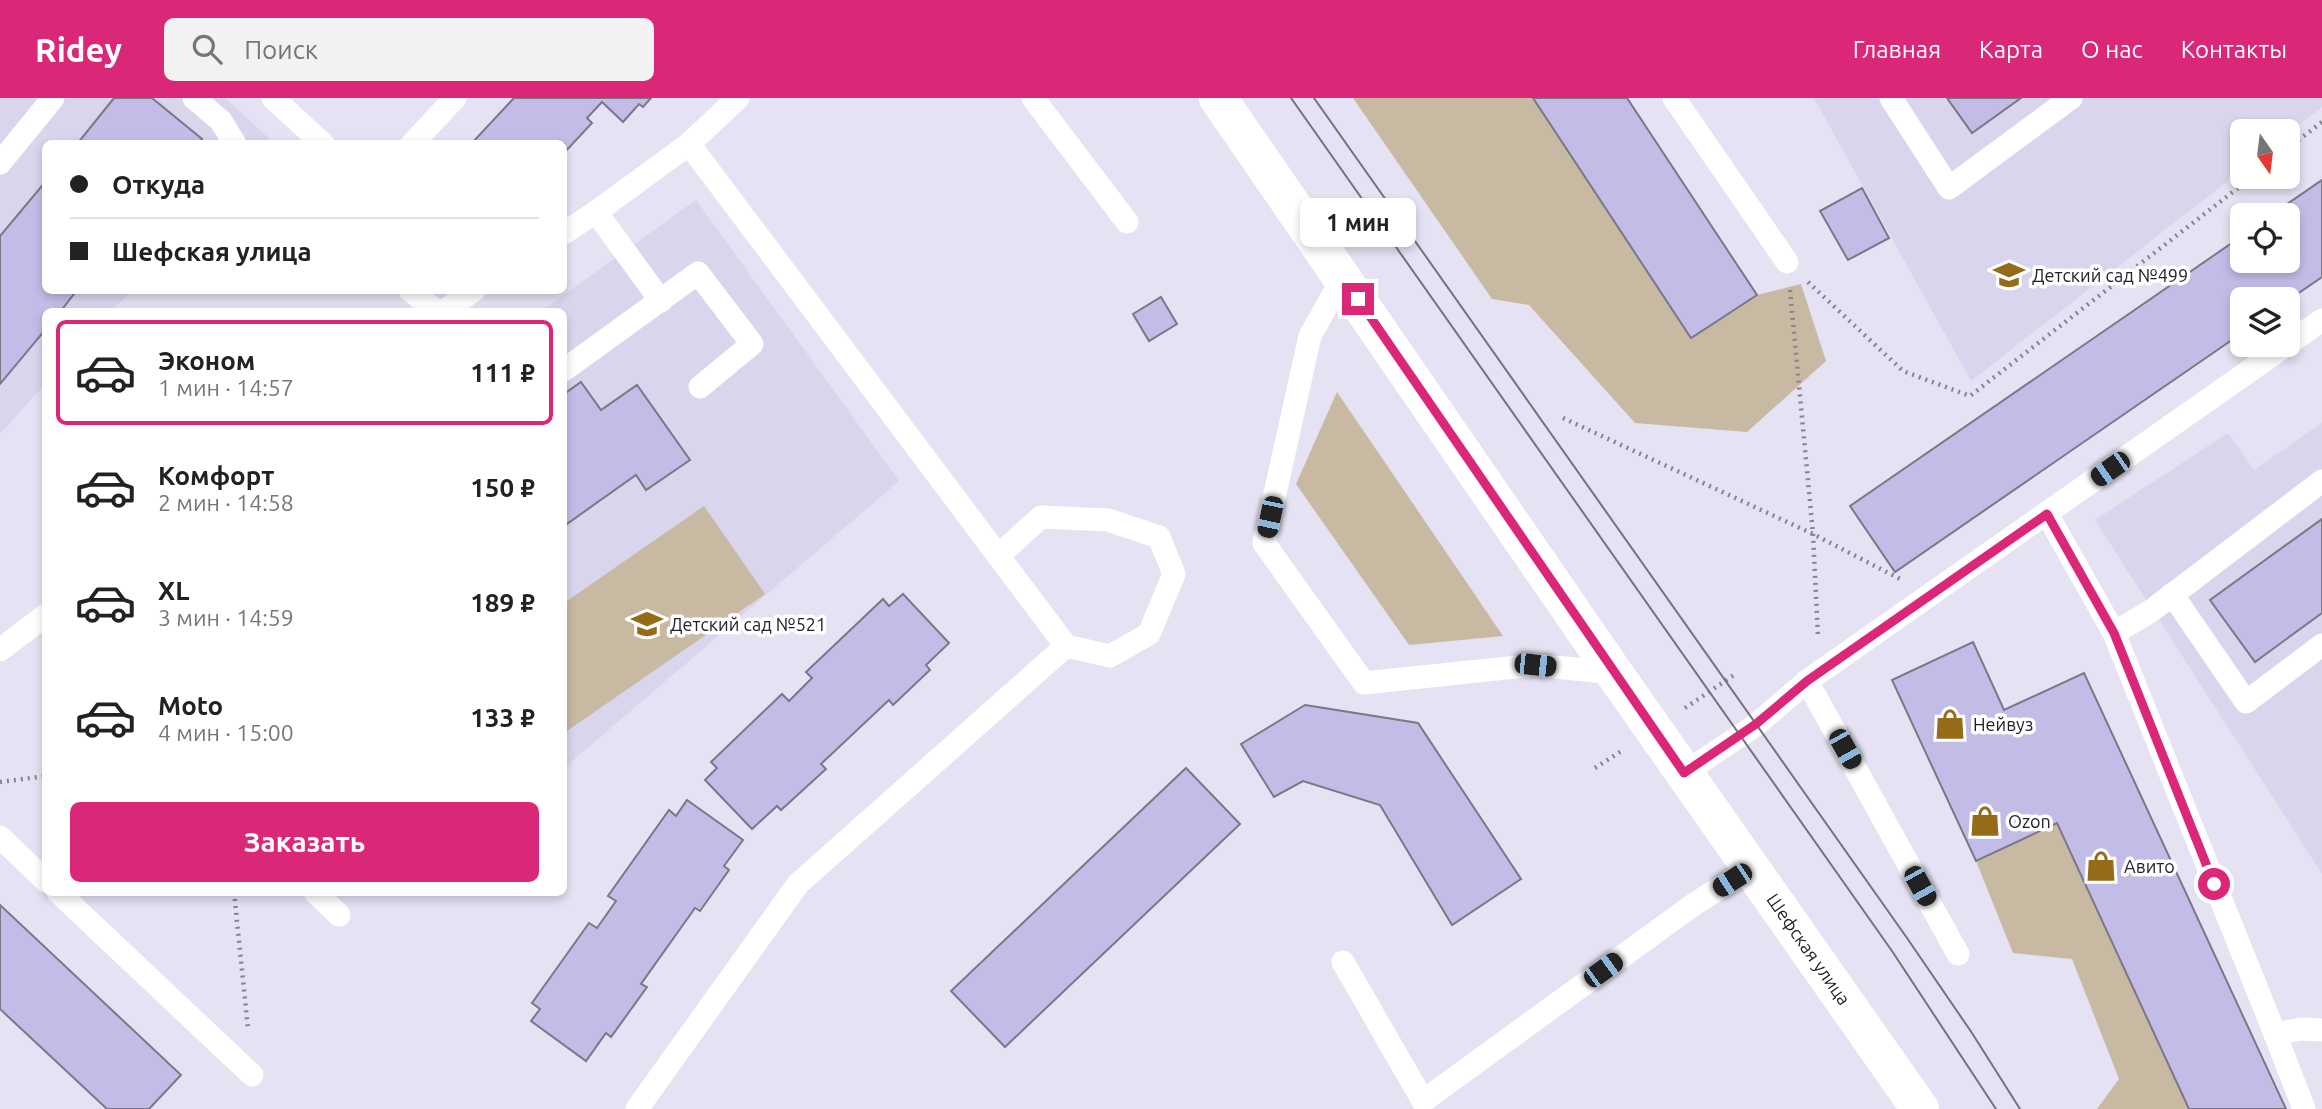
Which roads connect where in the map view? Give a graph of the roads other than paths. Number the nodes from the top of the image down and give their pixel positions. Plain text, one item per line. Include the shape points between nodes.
1 (53, 98) edge
2 (194, 98) edge
3 (273, 98) edge
4 (455, 98) edge
5 (738, 98) edge
6 (1033, 98) edge
7 (1218, 98) edge
8 (1674, 98) edge
9 (1891, 98) edge
10 (2071, 98) edge
11 (232, 140) edge
12 (320, 140) edge
13 (416, 140) edge
14 (689, 144) junction
15 (0, 163) edge
16 (596, 212) junction
17 (1127, 222) dead end
18 (567, 231) edge
19 (1787, 262) road end
20 (1343, 277) junction
21 (415, 294) edge
22 (468, 294) edge
23 (661, 301) junction
24 (432, 308) edge
25 (449, 308) edge
26 (2322, 320) edge
27 (567, 368) edge
28 (700, 387) dead end
29 (2322, 481) edge
30 (2047, 514) junction
31 (998, 555) junction
32 (2172, 594) junction
33 (42, 618) edge
34 (2114, 633) junction
35 (2322, 645) edge
36 (1066, 646) junction
37 (0, 650) edge
38 (1614, 673) junction
39 (1814, 677) junction
40 (1684, 773) junction
41 (0, 838) edge
42 (1752, 867) junction
43 (42, 877) edge
44 (62, 896) edge
45 (319, 896) edge
46 (339, 915) dead end
47 (1958, 954) dead end
48 (1343, 962) dead end
49 (2322, 1030) edge
50 (2275, 1034) junction
51 (252, 1075) road end
52 (1426, 1105) edge
53 (636, 1109) edge
54 (1920, 1109) edge
55 (2304, 1109) edge

1 - 15 lane
2 - 11 lane via 221,121
3 - 12 lane
4 - 13 lane
5 - 14 lane
6 - 17 lane
7 - 20 main road, Шефская улица
8 - 19 lane
9 - 10 lane via 1949,188
14 - 16 lane
14 - 31 lane
16 - 18 lane
16 - 23 lane
20 - 38 main road, Шефская улица
20 - 38 lane via 1310,336 1264,543 1364,683 1535,665
21 - 24 lane
22 - 25 lane
23 - 27 lane
23 - 28 lane via 698,273 752,344
26 - 30 lane
29 - 32 lane
30 - 34 lane
30 - 39 lane
31 - 36 lane
31 - 36 lane via 1041,517 1108,520 1159,537 1174,574 1149,634 1110,656
32 - 34 lane
32 - 35 lane via 2246,702
33 - 37 lane
34 - 50 lane
36 - 53 lane via 798,884
38 - 40 main road, Шефская улица
39 - 40 lane
39 - 47 lane
40 - 42 main road, Шефская улица
41 - 43 lane
42 - 52 lane via 1693,905
42 - 54 main road, Шефская улица
44 - 51 lane
45 - 46 lane
48 - 52 lane
49 - 50 lane
50 - 55 lane

